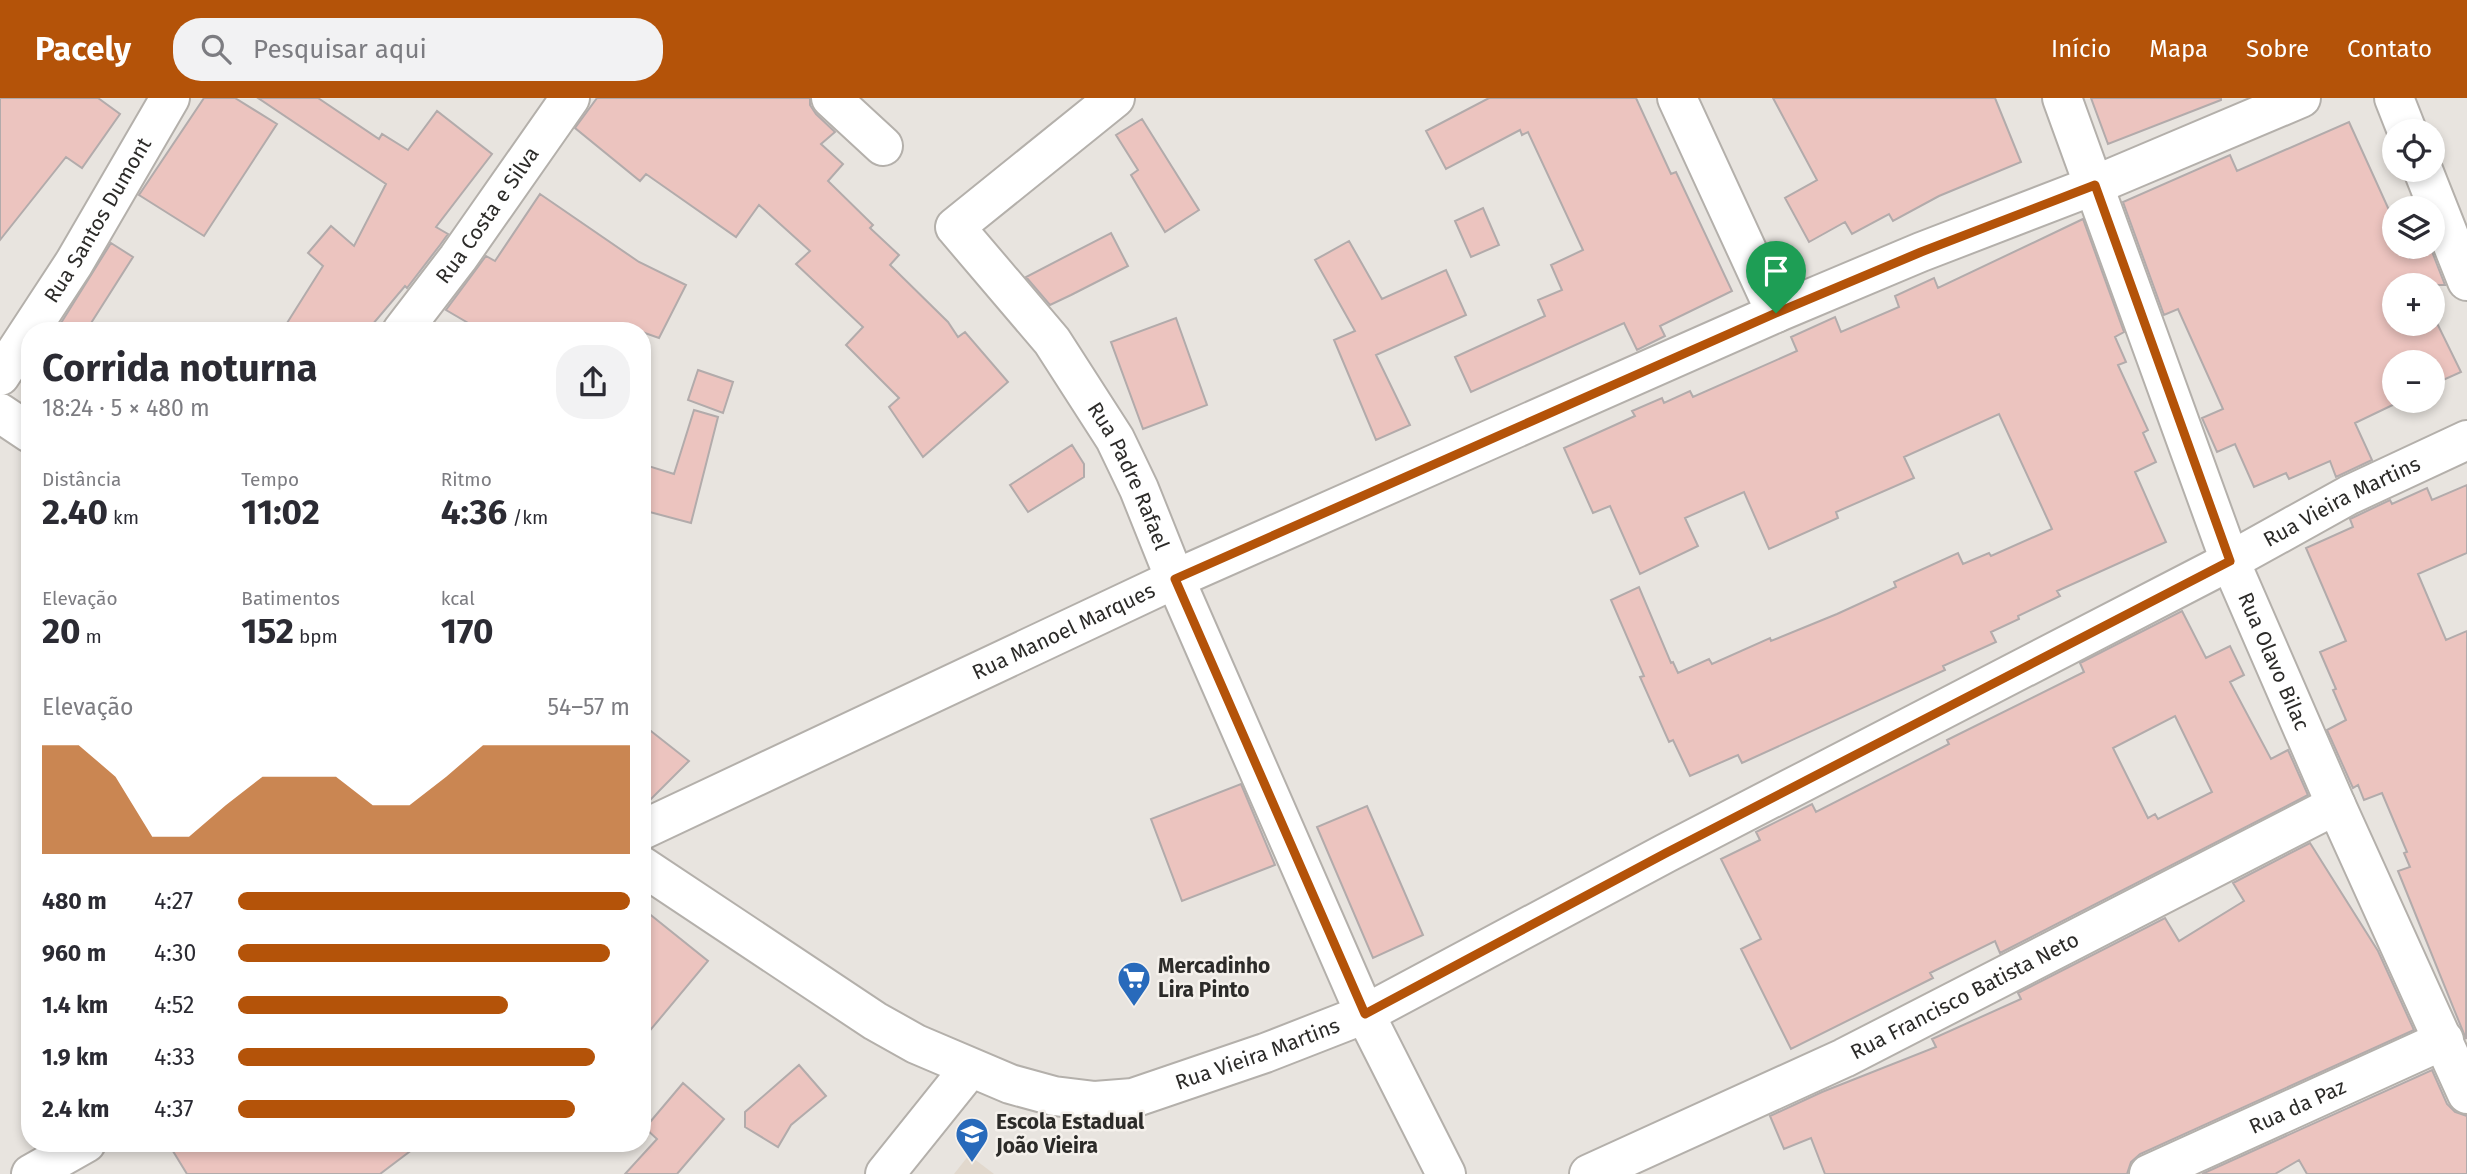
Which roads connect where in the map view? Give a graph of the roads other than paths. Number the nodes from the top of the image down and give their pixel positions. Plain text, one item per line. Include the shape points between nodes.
1 (170, 98) edge
2 (570, 98) edge
3 (831, 98) edge
4 (1115, 98) edge
5 (1677, 98) edge
6 (2062, 98) edge
7 (2301, 98) edge
8 (2394, 98) edge
9 (2402, 119) edge
10 (883, 146) dead end
11 (2428, 182) edge
12 (2095, 185) junction
13 (2467, 281) edge
14 (1776, 313) junction
15 (35, 322) edge
16 (409, 322) edge
17 (21, 344) edge
18 (0, 376) edge
19 (0, 413) edge
20 (21, 427) edge
21 (2467, 440) edge
22 (2230, 561) junction
23 (1175, 579) junction
24 (2336, 805) junction
25 (651, 826) edge
26 (651, 872) edge
27 (1365, 1014) junction
28 (2444, 1041) junction
29 (970, 1068) junction
30 (2467, 1094) edge
31 (70, 1152) edge
32 (31, 1174) edge
33 (885, 1174) edge
34 (1446, 1174) edge
35 (1589, 1174) edge
36 (2149, 1174) edge

1 - 15 street, Rua Santos Dumont
2 - 16 street, Rua Costa e Silva
3 - 10 street
4 - 23 street, Rua Padre Rafael via 956,227 1052,341 1115,439
5 - 14 street
6 - 12 street, Rua Olavo Bilac
7 - 12 street, Rua Manoel Marques
8 - 9 street
11 - 13 street
12 - 14 street, Rua Manoel Marques
12 - 22 street, Rua Olavo Bilac
14 - 23 street, Rua Manoel Marques
17 - 18 street, Rua Santos Dumont
19 - 20 street
21 - 22 street, Rua Vieira Martins via 2349,495
22 - 24 street, Rua Olavo Bilac
22 - 27 street, Rua Vieira Martins
23 - 25 street, Rua Manoel Marques
23 - 27 street, Rua Padre Rafael
24 - 28 street, Rua Olavo Bilac
24 - 35 street, Rua Francisco Batista Neto via 1854,1053
26 - 29 street, Rua Vieira Martins via 875,1021
27 - 29 street, Rua Vieira Martins via 1133,1098 1095,1101 1054,1096
27 - 34 street, Rua Padre Rafael
28 - 30 street, Rua Olavo Bilac
28 - 36 street, Rua da Paz
29 - 33 street
31 - 32 street

